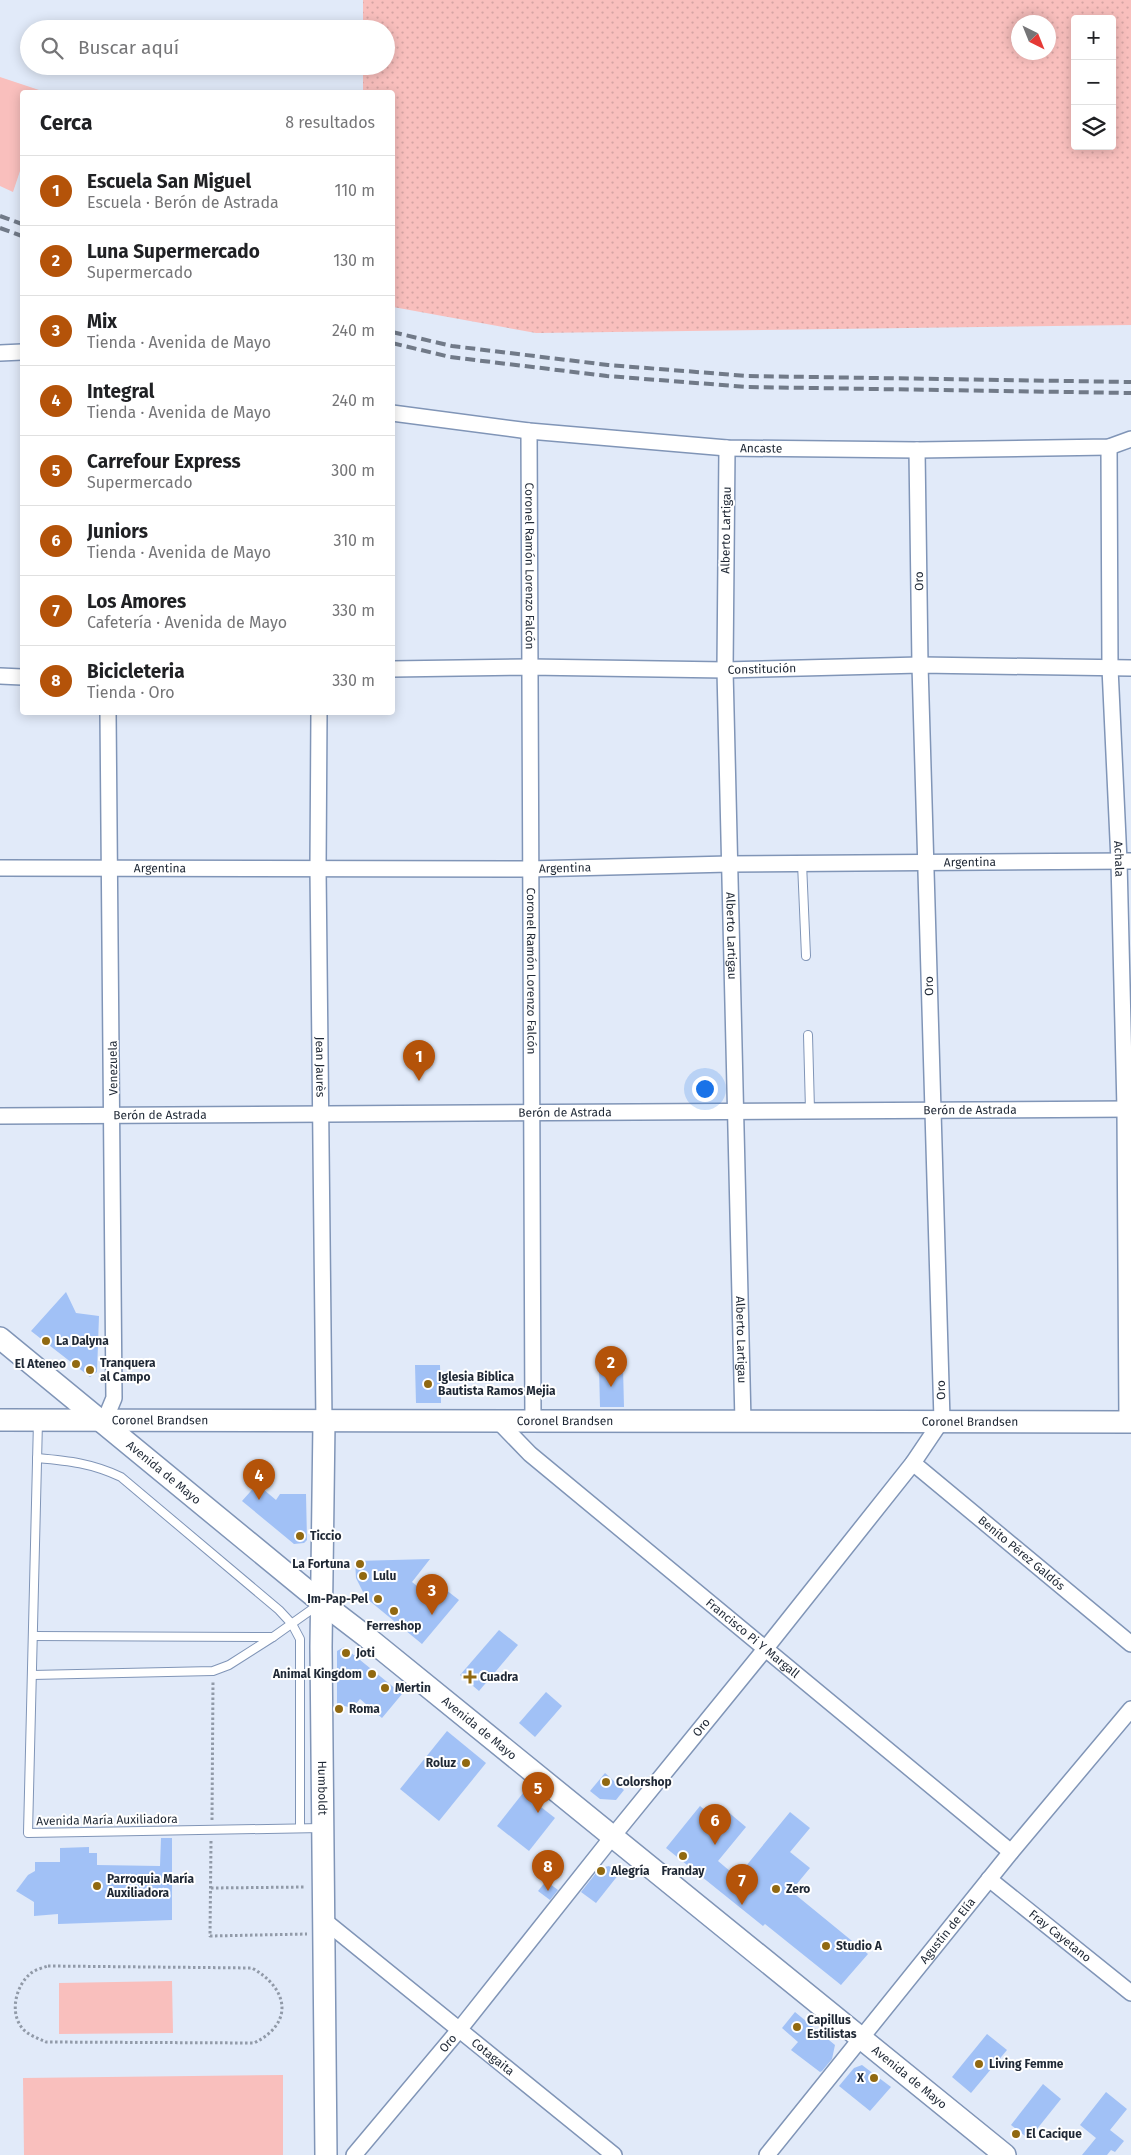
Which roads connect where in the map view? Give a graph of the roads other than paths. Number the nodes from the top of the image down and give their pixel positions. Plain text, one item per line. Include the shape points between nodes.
1 (20, 352) edge
2 (0, 353) edge
3 (395, 413) edge
4 (529, 430) junction
5 (1131, 440) edge
6 (1109, 447) junction
7 (727, 448) junction
8 (917, 450) junction
9 (920, 665) junction
10 (529, 667) junction
11 (1110, 668) junction
12 (1131, 668) edge
13 (395, 669) edge
14 (725, 670) junction
15 (0, 676) edge
16 (20, 676) edge
17 (108, 715) edge
18 (319, 715) edge
19 (1125, 861) edge
20 (802, 863) junction
21 (926, 863) junction
22 (729, 864) junction
23 (0, 868) edge
24 (110, 868) junction
25 (318, 869) junction
26 (529, 869) junction
27 (806, 956) dead end
28 (808, 1036) dead end
29 (933, 1109) junction
30 (1128, 1109) edge
31 (810, 1110) junction
32 (737, 1111) junction
33 (532, 1114) junction
34 (0, 1116) edge
35 (113, 1116) junction
36 (321, 1116) junction
37 (0, 1338) edge
38 (0, 1420) edge
39 (38, 1420) junction
40 (942, 1420) junction
41 (498, 1421) junction
42 (104, 1422) junction
43 (324, 1422) junction
44 (532, 1422) junction
45 (743, 1422) junction
46 (1129, 1422) edge
47 (37, 1458) junction
48 (914, 1463) junction
49 (321, 1602) junction
50 (292, 1624) junction
51 (33, 1636) junction
52 (273, 1636) junction
53 (1131, 1644) edge
54 (766, 1648) junction
55 (32, 1676) junction
56 (1128, 1717) edge
57 (300, 1828) junction
58 (324, 1828) junction
59 (613, 1836) junction
60 (1011, 1852) junction
61 (989, 1880) junction
62 (325, 1928) junction
63 (1131, 1993) edge
64 (459, 2030) junction
65 (862, 2039) junction
66 (326, 2155) edge
67 (354, 2155) edge
68 (614, 2155) edge
69 (767, 2155) edge
70 (1005, 2155) edge

1 - 2 street
3 - 4 street, Ancaste
4 - 7 street, Ancaste
4 - 10 street, Coronel Ramón Lorenzo Falcón
5 - 6 street, Ancaste
6 - 8 street, Ancaste
6 - 11 street, Achala
7 - 8 street, Ancaste
7 - 14 street, Alberto Lartigau
8 - 9 street, Oro
9 - 11 street, Constitución
9 - 14 street, Constitución
9 - 21 street, Oro
10 - 13 street, Constitución
10 - 14 street, Constitución
10 - 26 street, Coronel Ramón Lorenzo Falcón
11 - 12 street, Constitución
11 - 19 street, Achala
14 - 22 street, Alberto Lartigau
15 - 16 street
17 - 24 street, Venezuela
18 - 25 street, Jean Jaurès
19 - 21 street, Argentina
19 - 30 street, Achala
20 - 21 street, Argentina
20 - 22 street, Argentina
20 - 27 lane
21 - 29 street, Oro
22 - 26 street, Argentina
22 - 32 street, Alberto Lartigau
23 - 24 street, Argentina
24 - 25 street, Argentina
24 - 35 street, Venezuela
25 - 26 street, Argentina
25 - 36 street, Jean Jaurès
26 - 33 street, Coronel Ramón Lorenzo Falcón
28 - 31 lane
29 - 30 street, Berón de Astrada
29 - 31 street, Berón de Astrada
29 - 40 street, Oro
30 - 46 street, Achala
31 - 32 street, Berón de Astrada
32 - 33 street, Berón de Astrada
32 - 45 street, Alberto Lartigau
33 - 36 street, Berón de Astrada
33 - 44 street, Coronel Ramón Lorenzo Falcón
34 - 35 street, Berón de Astrada
35 - 36 street, Berón de Astrada
35 - 42 street, Venezuela via 114,1398
36 - 43 street, Jean Jaurès
37 - 42 street, Avenida de Mayo
38 - 39 street, Coronel Brandsen
39 - 42 street, Coronel Brandsen
39 - 47 lane, Avenida María Auxiliadora
40 - 45 street, Coronel Brandsen
40 - 46 street, Coronel Brandsen
40 - 48 street, Oro
41 - 43 street, Coronel Brandsen
41 - 44 street, Coronel Brandsen
41 - 54 street, Francisco Pi Y Margall via 537,1460
42 - 43 street, Coronel Brandsen
42 - 49 street, Avenida de Mayo
43 - 49 street, Humboldt
44 - 45 street, Coronel Brandsen
47 - 50 lane via 78,1461 121,1477
47 - 51 lane, Avenida María Auxiliadora
48 - 53 street, Benito Pérez Galdós
48 - 54 street, Oro
49 - 50 lane
49 - 58 street, Humboldt
49 - 59 street, Avenida de Mayo
50 - 52 lane
50 - 57 lane via 300,1639
51 - 52 lane
51 - 55 lane, Avenida María Auxiliadora
52 - 55 lane via 229,1665 213,1671
54 - 59 street, Oro
54 - 60 street, Francisco Pi Y Margall
55 - 57 lane, Avenida María Auxiliadora via 28,1833
56 - 60 street, Agustín de Elía
57 - 58 lane, Avenida María Auxiliadora
58 - 62 street, Humboldt
59 - 64 street, Oro
59 - 65 street, Avenida de Mayo
60 - 61 street, Agustín de Elía
61 - 63 street, Fray Cayetano
61 - 65 street, Agustín de Elía
62 - 64 street, Cotagaita
62 - 66 street, Humboldt
64 - 67 street, Oro
64 - 68 street, Cotagaita
65 - 69 street, Agustín de Elía
65 - 70 street, Avenida de Mayo

